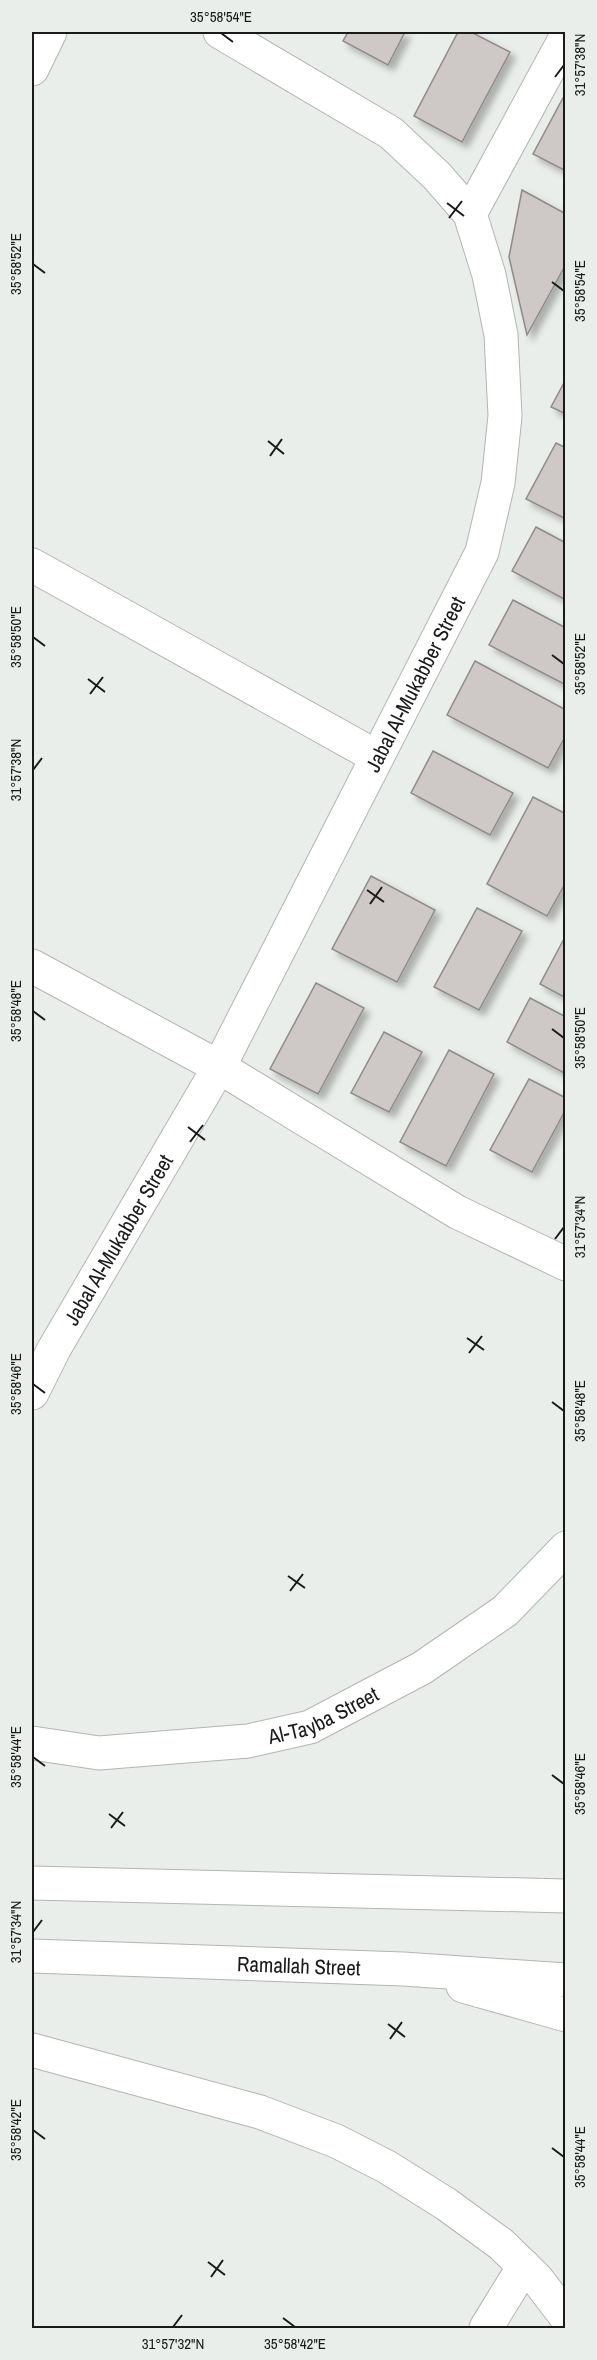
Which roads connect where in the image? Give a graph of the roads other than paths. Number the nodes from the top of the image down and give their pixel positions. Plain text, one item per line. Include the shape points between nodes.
1 (50, 32) edge
2 (220, 32) edge
3 (566, 37) edge
4 (32, 69) edge
5 (470, 214) junction
6 (32, 565) edge
7 (377, 757) junction
8 (32, 966) edge
9 (219, 1067) junction
10 (566, 1264) edge
11 (43, 1343) edge
12 (32, 1393) edge
13 (566, 1548) edge
14 (32, 1743) edge
15 (32, 1883) edge
16 (566, 1896) edge
17 (32, 1956) edge
18 (403, 1969) junction
19 (566, 1980) edge
20 (566, 2015) edge
21 (32, 2050) edge
22 (524, 2266) junction
23 (566, 2317) edge
24 (486, 2328) edge

1 - 4 street
2 - 5 street, Jabal Al-Mukabber Street via 391,133
3 - 5 street
5 - 7 street, Jabal Al-Mukabber Street via 489,275 501,335 505,416 498,483 482,552
6 - 7 street
7 - 9 street, Jabal Al-Mukabber Street
8 - 9 street
9 - 10 street via 457,1212
9 - 11 street, Jabal Al-Mukabber Street
11 - 12 street, Jabal Al-Mukabber Street
13 - 14 street, Al-Tayba Street via 505,1611 422,1668 310,1727 248,1741 99,1753
15 - 16 street
17 - 18 street, Ramallah Street
18 - 19 street, Ramallah Street
18 - 20 street
21 - 22 street via 260,2112 336,2141 446,2204
22 - 23 street
22 - 24 street

